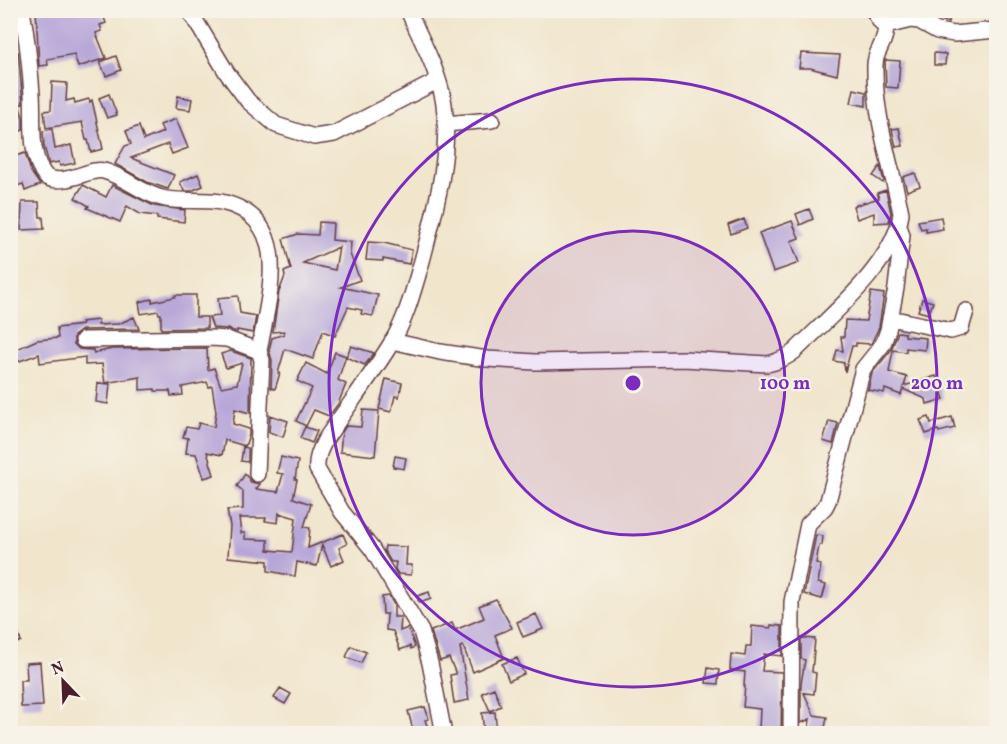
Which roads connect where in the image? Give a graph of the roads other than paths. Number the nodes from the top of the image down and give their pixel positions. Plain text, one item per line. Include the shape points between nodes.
1 (22, 10) edge
2 (189, 10) edge
3 (408, 10) edge
4 (873, 10) edge
5 (886, 26) junction
6 (996, 30) edge
7 (437, 81) junction
8 (492, 120) dead end
9 (445, 124) junction
10 (900, 227) junction
11 (966, 311) dead end
12 (890, 318) junction
13 (83, 340) dead end
14 (392, 341) junction
15 (259, 351) junction
16 (257, 474) dead end
17 (444, 734) edge
18 (791, 734) edge

1 - 15 street via 34,146 43,173 53,180 101,170 154,196 221,202 244,210 264,230 272,254
2 - 7 street via 249,101 276,125 314,137 334,134
3 - 7 street
4 - 5 street
5 - 6 street via 911,20 954,34
5 - 10 street via 885,39 875,57 875,76 879,120 901,213
7 - 9 street
8 - 9 street
9 - 14 street via 438,196 415,284
10 - 12 street
10 - 14 street via 872,273 795,351 779,362 535,362 487,359
11 - 12 street via 960,328 951,332
12 - 18 street via 883,344 863,369 828,501 808,524 792,602
13 - 15 street via 227,339
14 - 17 street via 326,440 317,469 342,512 372,549 421,631
15 - 16 street via 262,360

